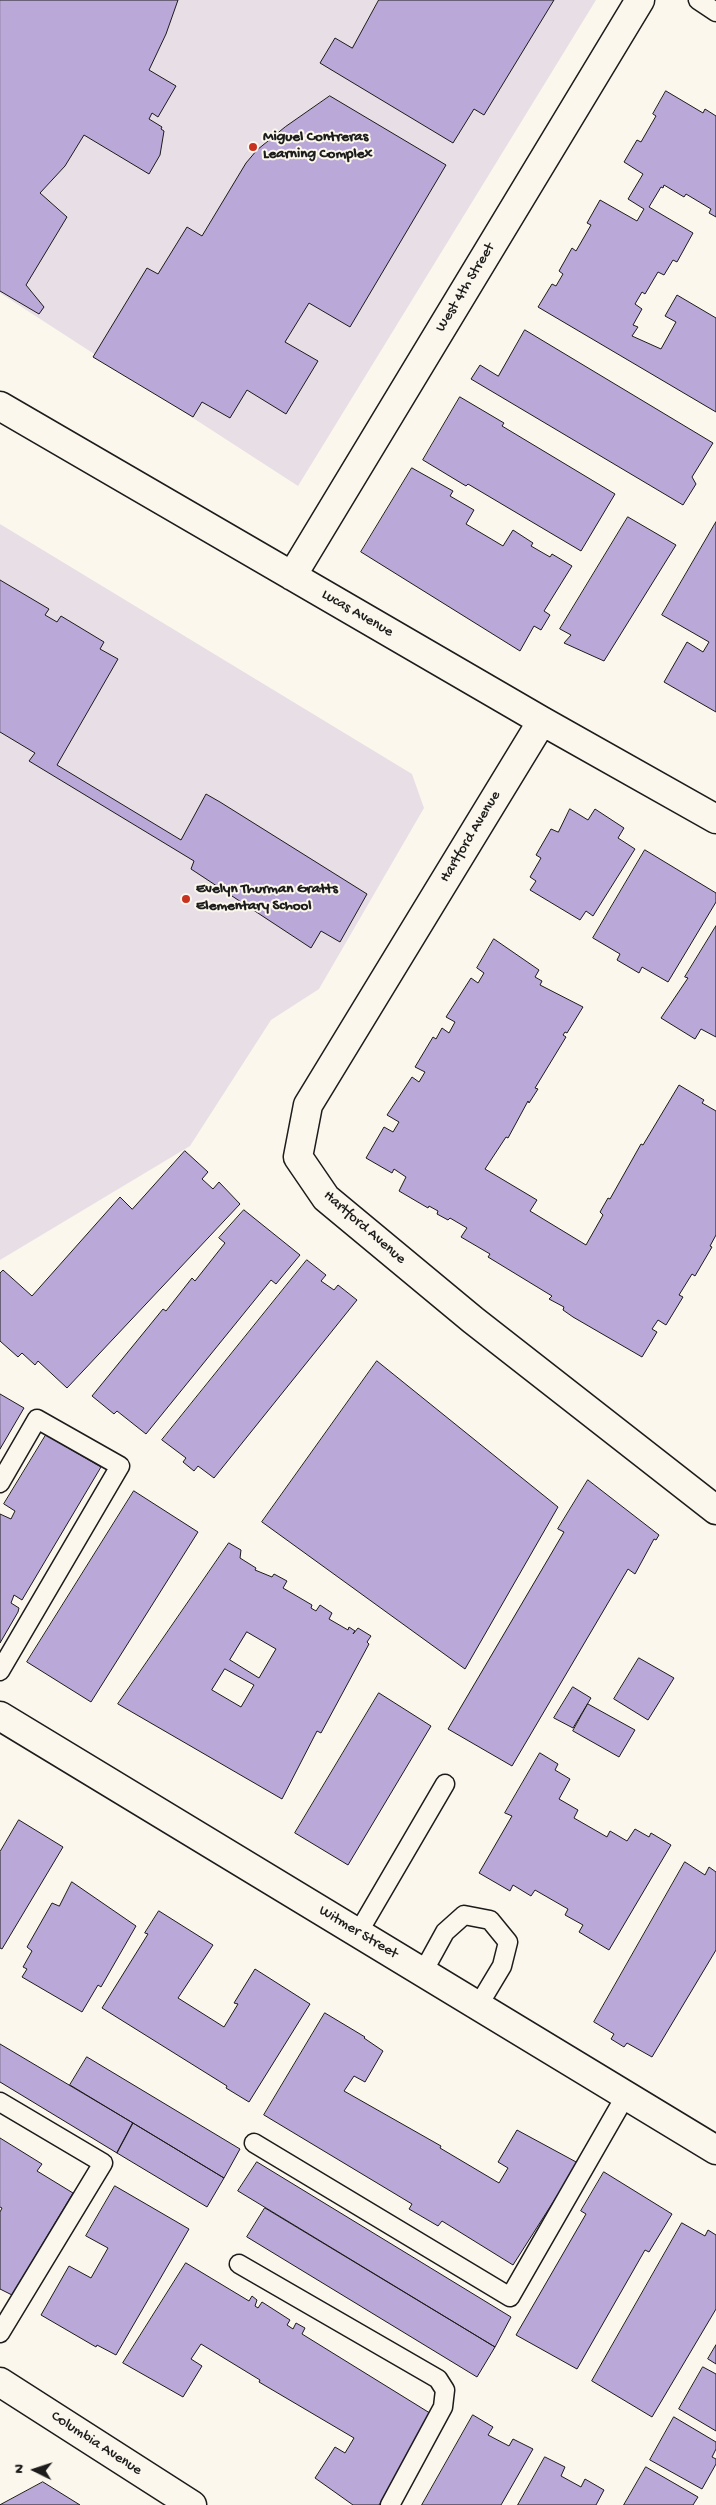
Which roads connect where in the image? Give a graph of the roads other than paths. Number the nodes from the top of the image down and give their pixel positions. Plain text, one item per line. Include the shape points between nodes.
1 (640, 0) edge
2 (698, 0) edge
3 (716, 12) edge
4 (0, 406) edge
5 (292, 576) junction
6 (542, 721) junction
7 (716, 819) edge
8 (0, 1483) edge
9 (716, 1510) edge
10 (0, 1671) edge
11 (0, 1716) edge
12 (445, 1784) dead end
13 (358, 1933) junction
14 (423, 1972) junction
15 (478, 2006) junction
16 (626, 2095) junction
17 (0, 2102) edge
18 (254, 2143) dead end
19 (716, 2150) edge
20 (239, 2264) dead end
21 (0, 2334) edge
22 (0, 2382) edge
23 (192, 2505) edge
24 (390, 2505) edge

1 - 5 street, West 4th Street
2 - 3 lane
4 - 5 street, Lucas Avenue
5 - 6 street, Lucas Avenue
6 - 7 street, Lucas Avenue
6 - 9 street, Hartford Avenue via 308,1105 298,1157 326,1198 473,1320
8 - 10 lane via 37,1419 120,1466
11 - 13 street, Witmer Street
12 - 13 lane
13 - 14 street, Witmer Street
14 - 15 street, Witmer Street
14 - 15 lane via 445,1932 464,1916 490,1920 508,1942 502,1966
15 - 16 street, Witmer Street
16 - 18 lane via 510,2297
16 - 19 street, Witmer Street
17 - 21 lane via 103,2163
20 - 24 lane via 438,2379 445,2390 444,2407
22 - 23 street, Columbia Avenue

